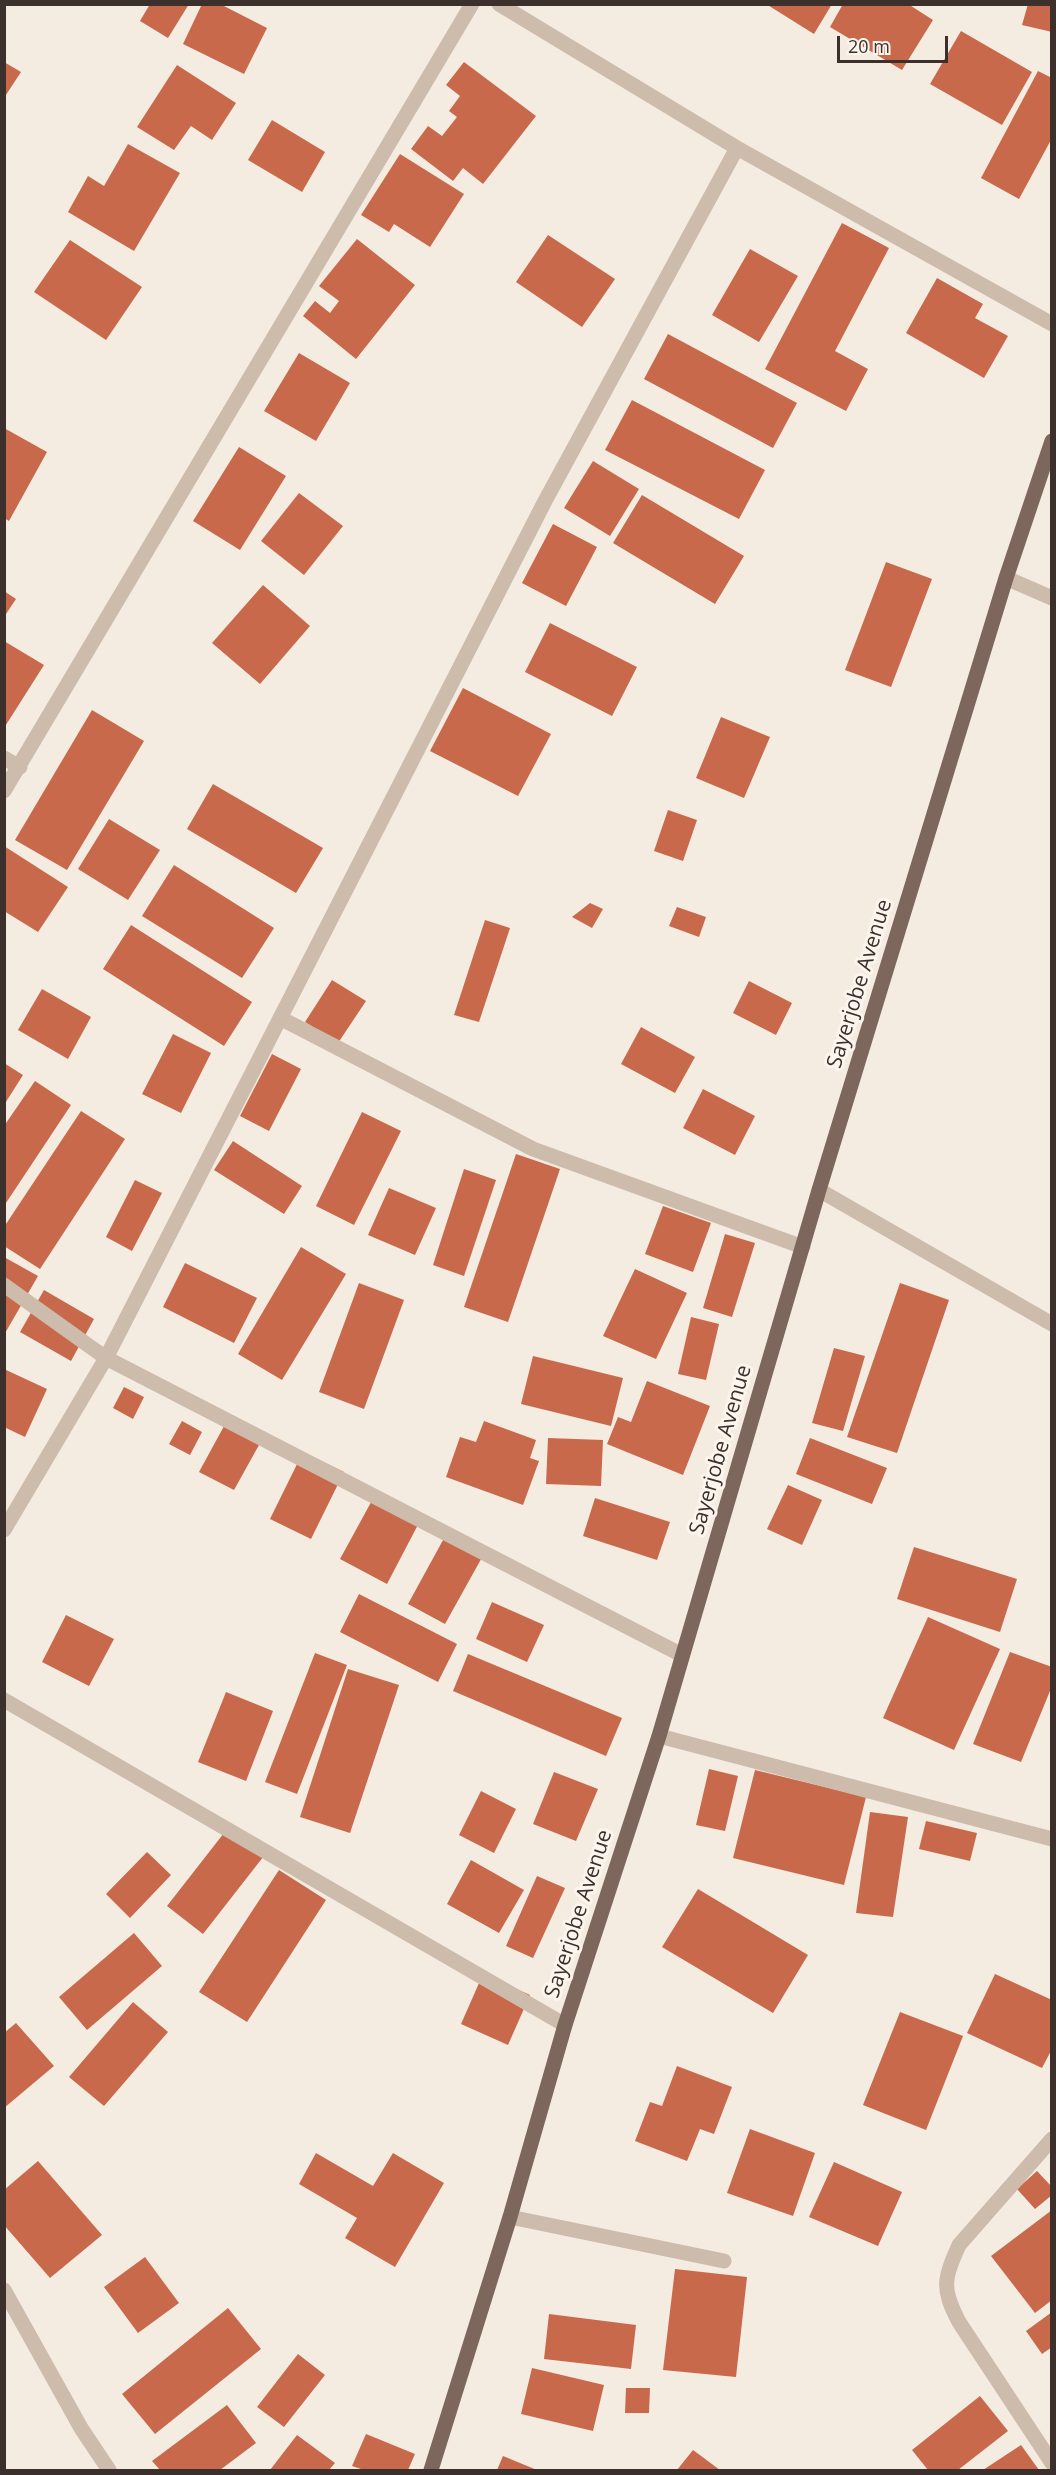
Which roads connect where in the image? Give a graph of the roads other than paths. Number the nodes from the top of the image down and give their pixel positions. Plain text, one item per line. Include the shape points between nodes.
1 (472, 4) edge
2 (499, 4) edge
3 (737, 148) junction
4 (1052, 324) edge
5 (1052, 441) edge
6 (1006, 578) junction
7 (1052, 598) edge
8 (4, 758) edge
9 (20, 767) junction
10 (4, 791) edge
11 (280, 1018) junction
12 (819, 1190) junction
13 (803, 1247) junction
14 (4, 1285) edge
15 (1052, 1324) edge
16 (106, 1358) junction
17 (4, 1530) edge
18 (682, 1655) junction
19 (4, 1700) edge
20 (659, 1736) junction
21 (1052, 1839) edge
22 (565, 2025) junction
23 (1052, 2139) edge
24 (510, 2217) junction
25 (724, 2260) dead end
26 (4, 2290) edge
27 (1052, 2463) edge
28 (109, 2470) edge
29 (431, 2470) edge

1 - 9 street
2 - 3 street
3 - 4 street
3 - 11 street via 540,511
5 - 6 main road, Sayerjobe Avenue
6 - 7 street
6 - 12 main road, Sayerjobe Avenue
8 - 9 street
9 - 10 street
11 - 13 street via 533,1149
11 - 16 street
12 - 13 main road, Sayerjobe Avenue
12 - 15 street
13 - 18 main road, Sayerjobe Avenue
14 - 16 street
16 - 17 street
16 - 18 street
18 - 20 main road, Sayerjobe Avenue
19 - 22 street
20 - 21 street
20 - 22 main road, Sayerjobe Avenue
22 - 24 main road, Sayerjobe Avenue
23 - 27 street via 959,2245 945,2284 959,2322
24 - 25 street
24 - 29 main road, Sayerjobe Avenue
26 - 28 street via 81,2428

